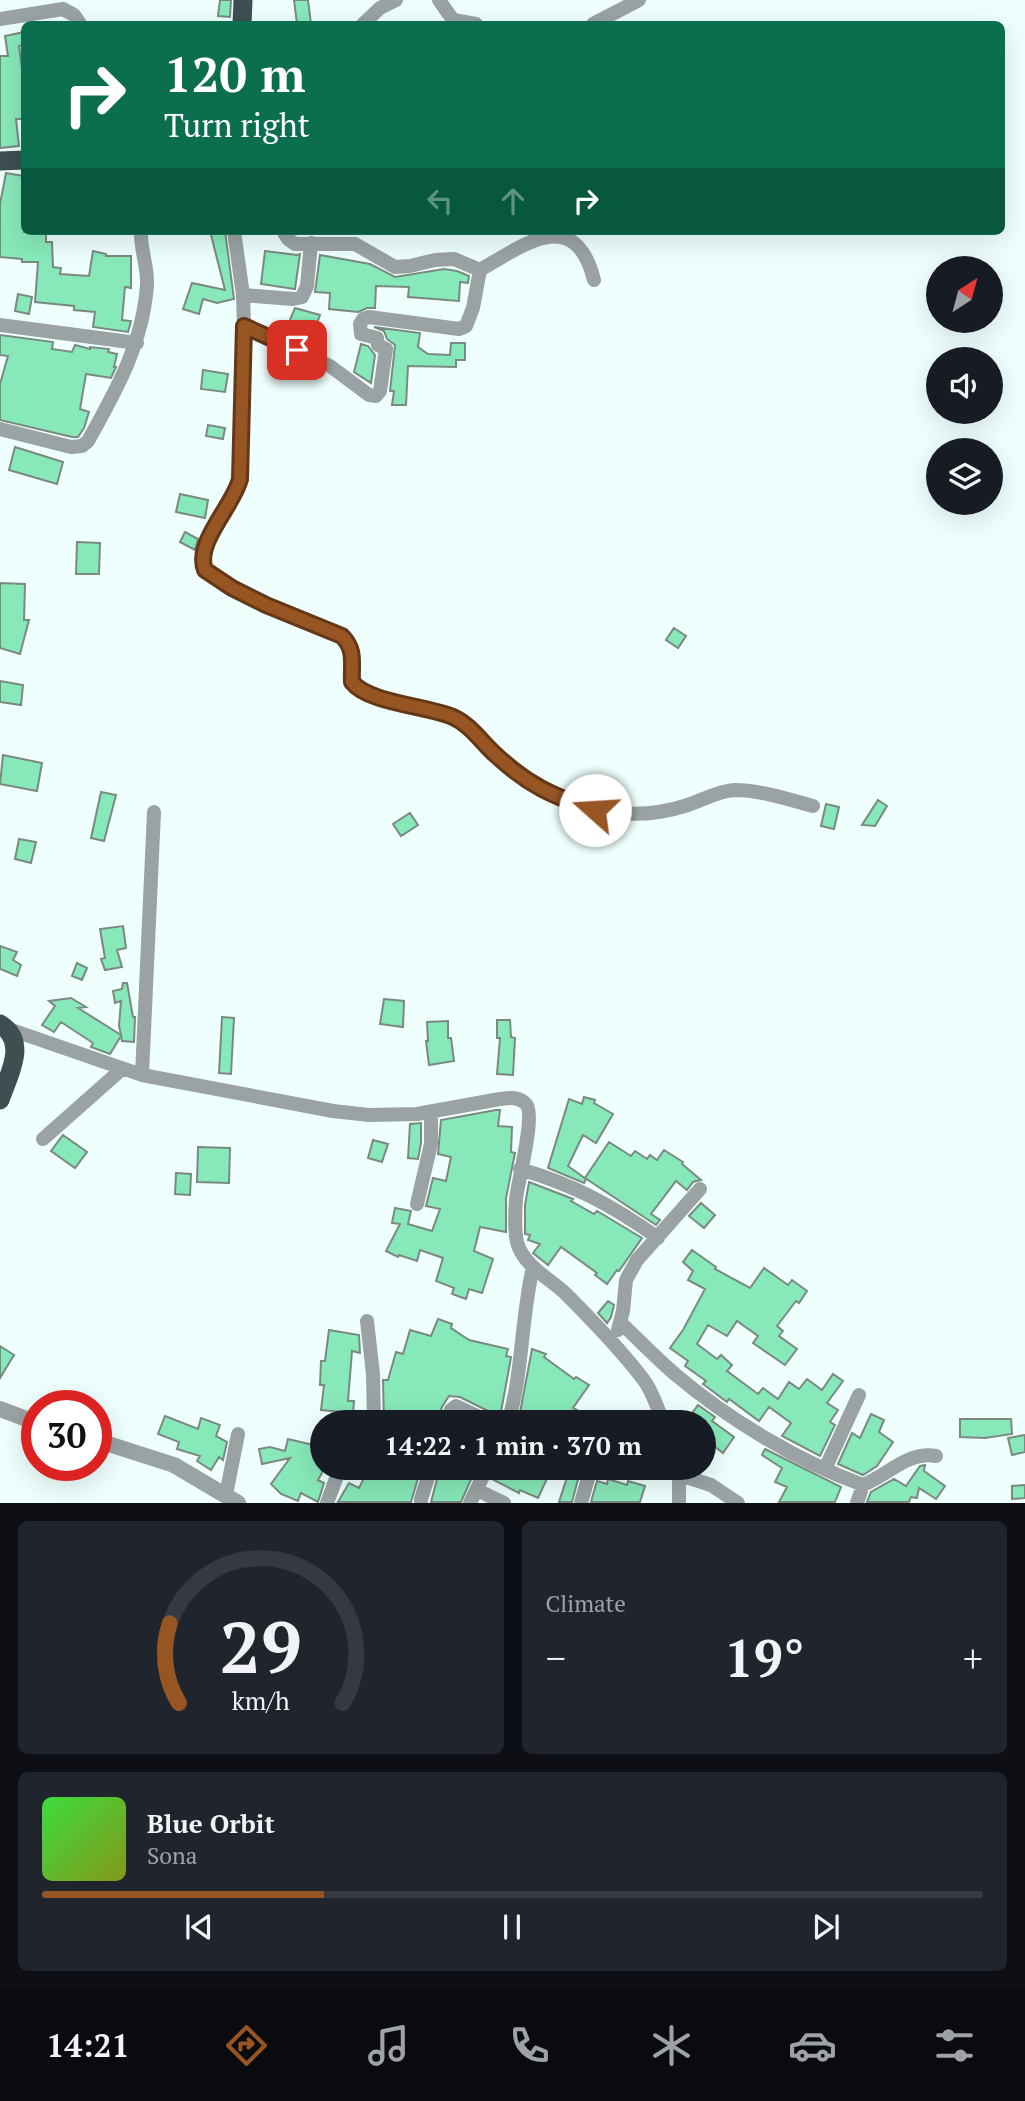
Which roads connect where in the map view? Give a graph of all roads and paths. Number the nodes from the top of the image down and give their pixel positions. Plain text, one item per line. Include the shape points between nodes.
1 (243, 0) edge
2 (396, 0) edge
3 (439, 0) edge
4 (639, 0) edge
5 (0, 19) edge
6 (78, 21) edge
7 (242, 21) edge
8 (366, 21) edge
9 (459, 21) edge
10 (599, 21) edge
11 (21, 160) edge
12 (0, 161) edge
13 (141, 235) edge
14 (235, 235) edge
15 (286, 235) edge
16 (357, 237) edge
17 (311, 243) junction
18 (480, 270) junction
19 (594, 280) dead end
20 (243, 295) junction
21 (0, 325) edge
22 (244, 326) junction
23 (137, 343) junction
24 (0, 429) edge
25 (813, 806) dead end
26 (154, 812) dead end
27 (3, 1026) edge
28 (122, 1069) junction
29 (142, 1075) junction
30 (0, 1100) edge
31 (431, 1112) junction
32 (43, 1139) dead end
33 (520, 1169) junction
34 (700, 1189) dead end
35 (417, 1204) dead end
36 (658, 1238) junction
37 (533, 1267) junction
38 (367, 1321) dead end
39 (621, 1323) junction
40 (613, 1345) junction
41 (859, 1395) dead end
42 (0, 1409) edge
43 (374, 1410) edge
44 (511, 1410) edge
45 (658, 1410) edge
46 (21, 1417) edge
47 (238, 1434) dead end
48 (112, 1445) edge
49 (936, 1456) dead end
50 (825, 1469) junction
51 (336, 1480) edge
52 (427, 1480) edge
53 (481, 1480) edge
54 (587, 1480) edge
55 (680, 1480) edge
56 (700, 1480) edge
57 (863, 1485) junction
58 (474, 1496) edge
59 (232, 1499) edge
60 (327, 1503) edge
61 (421, 1503) edge
62 (504, 1503) edge
63 (580, 1503) edge
64 (679, 1503) edge
65 (738, 1503) edge
66 (857, 1503) edge

1 - 7 highway
2 - 8 street
3 - 9 street via 453,20
4 - 10 street
5 - 6 street via 63,9
11 - 12 highway
13 - 23 street via 147,284
14 - 20 street
15 - 17 street via 292,242
16 - 17 street
16 - 18 street via 395,267 454,259
17 - 20 street via 302,297
18 - 19 street via 539,239 561,236 585,253
18 - 22 street via 473,308 466,326 459,329 369,317 361,321 361,334 377,338 378,345 386,349 376,396 330,366
20 - 22 street
21 - 23 street
22 - 25 street via 240,479 202,557 205,570 275,609 342,636 351,647 352,682 359,689 455,718 535,787 574,803 644,815 733,790
23 - 24 street via 117,388 82,446
26 - 29 street
27 - 28 street
27 - 30 highway via 12,1035 15,1052
28 - 29 street
28 - 32 street
29 - 31 street via 333,1111 369,1115
31 - 33 street via 500,1099 523,1101 529,1110
31 - 35 street via 430,1144
33 - 36 street via 594,1196
33 - 37 street via 516,1235 522,1255
34 - 36 street
36 - 39 street via 629,1272
37 - 40 street via 568,1296
37 - 44 street
38 - 43 street
39 - 40 street
39 - 50 street via 673,1373 718,1407
40 - 45 street via 646,1382
41 - 50 street
42 - 46 street
47 - 59 street
48 - 59 street via 174,1465
49 - 57 street via 914,1457
50 - 57 street
51 - 60 street
52 - 61 street
53 - 58 street
54 - 63 street
55 - 64 street
56 - 65 street
57 - 66 street
58 - 62 street

